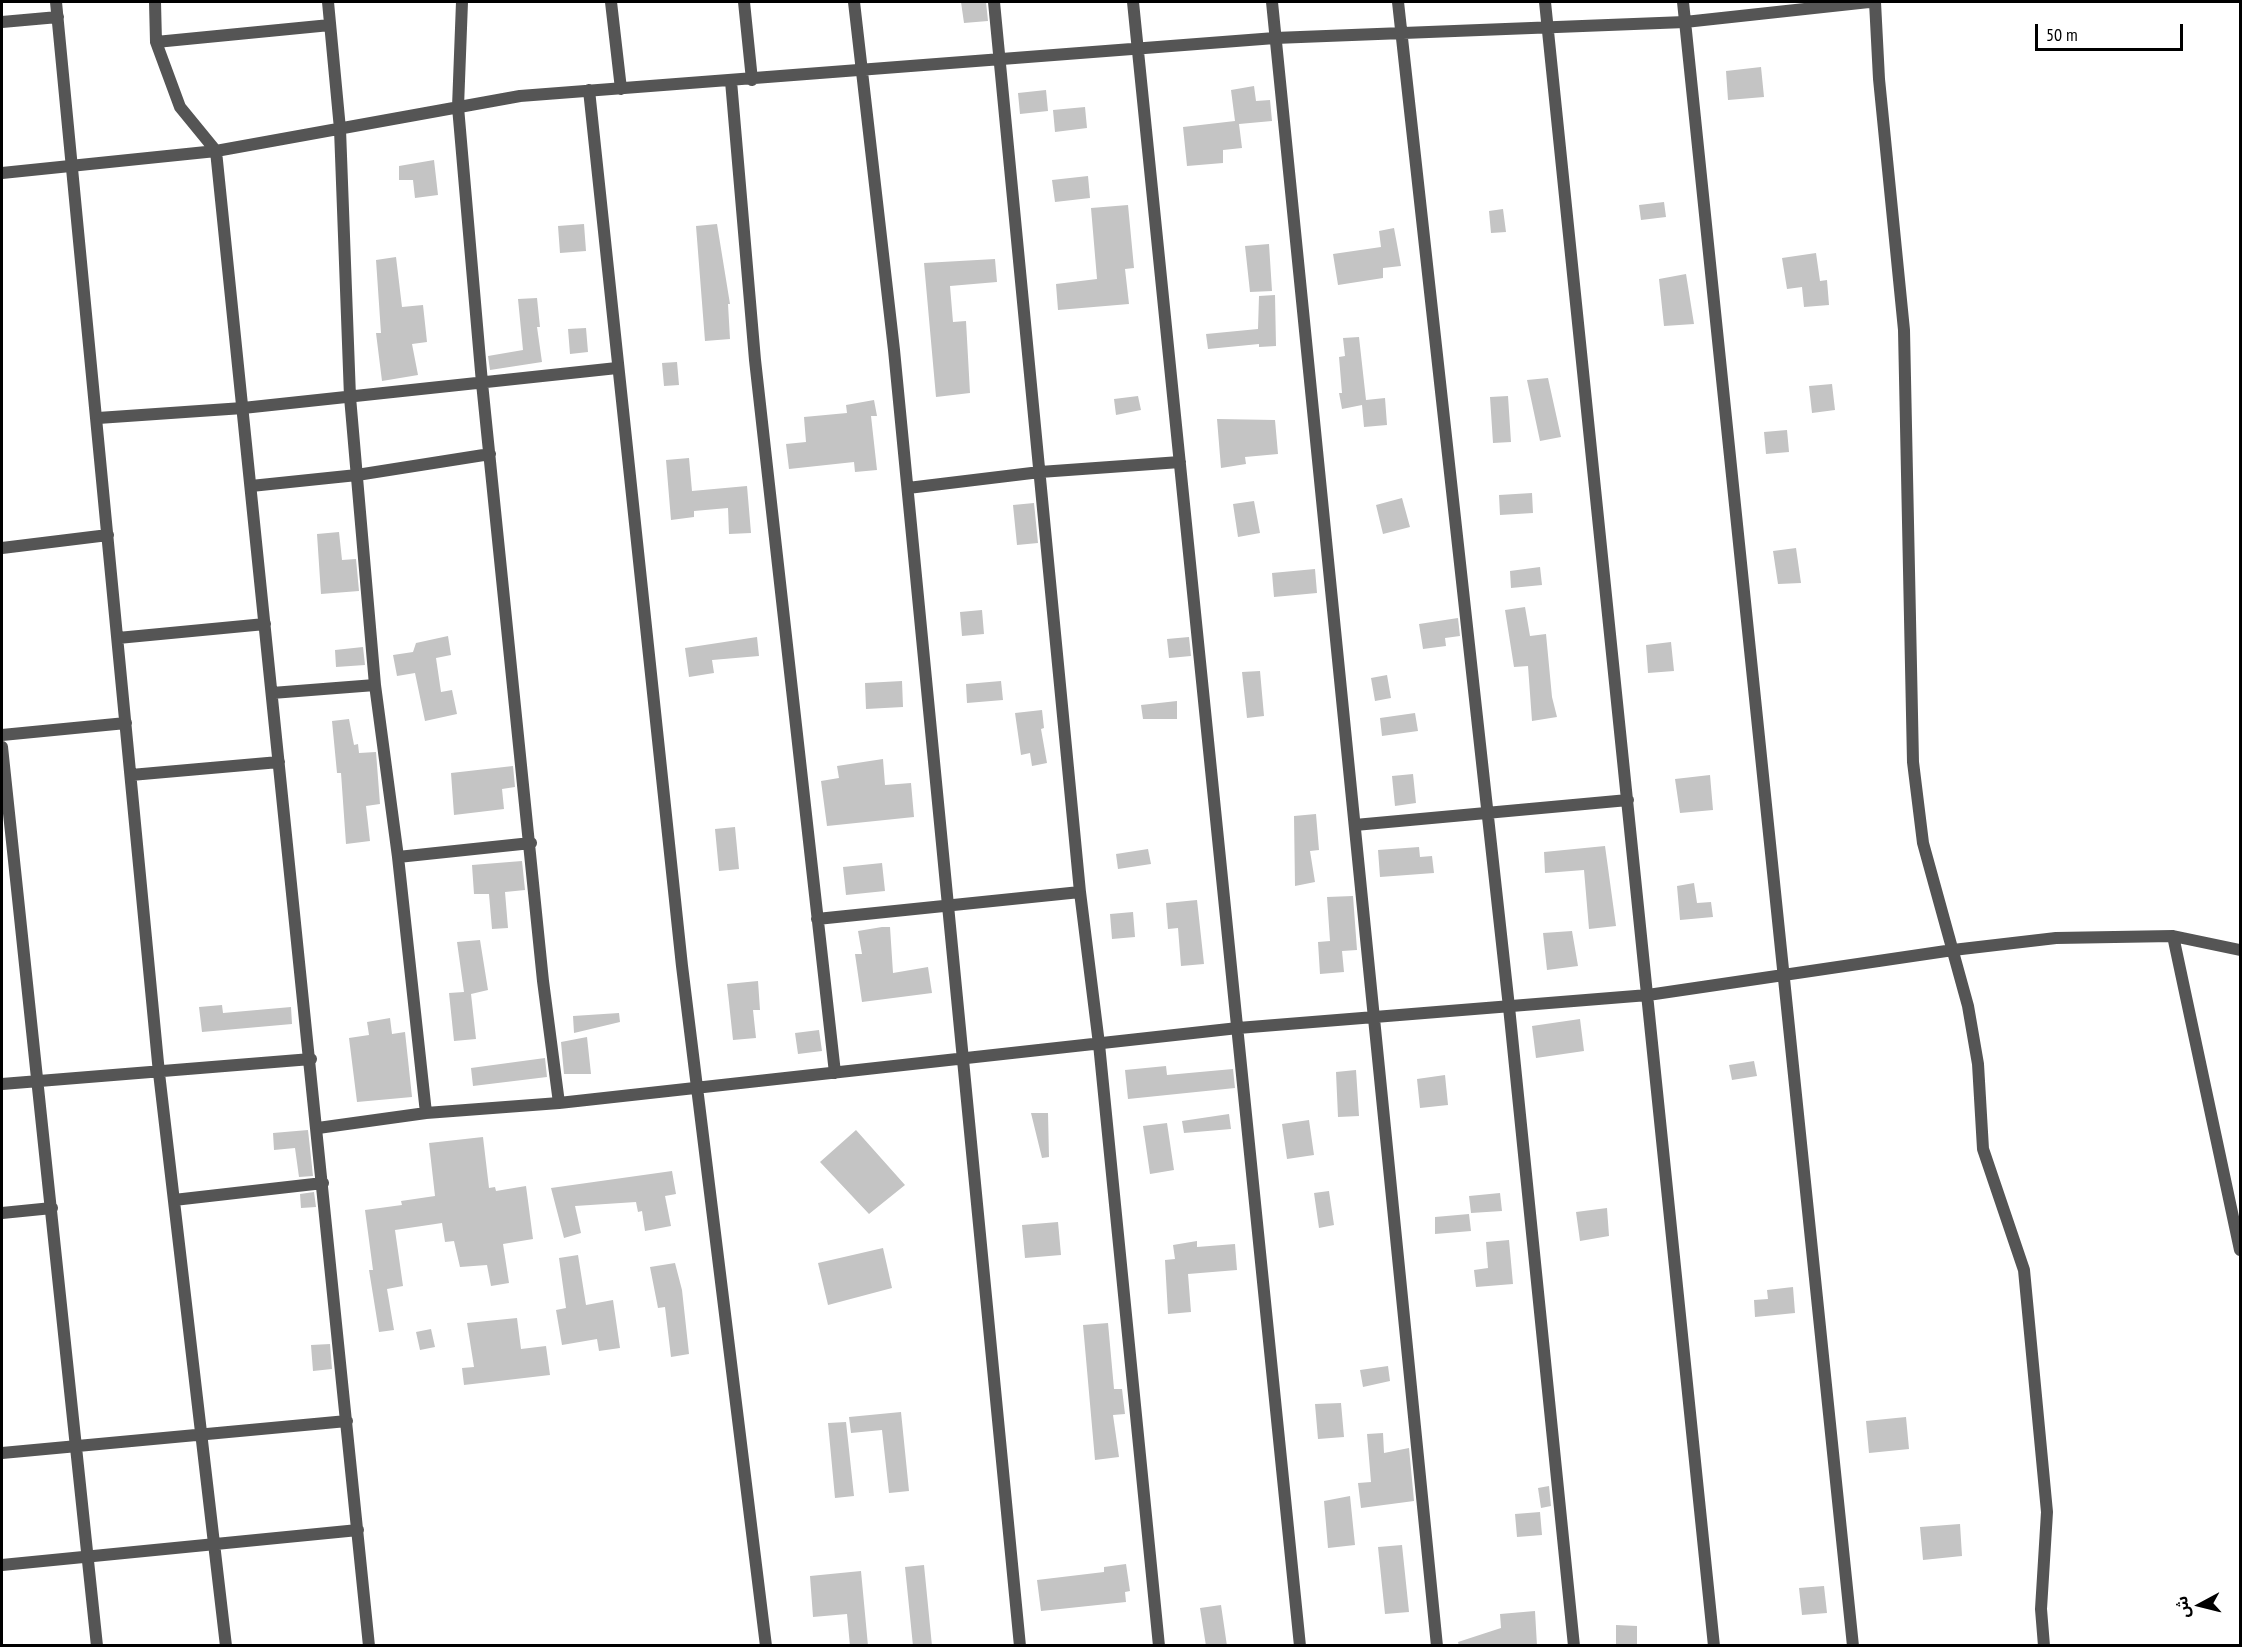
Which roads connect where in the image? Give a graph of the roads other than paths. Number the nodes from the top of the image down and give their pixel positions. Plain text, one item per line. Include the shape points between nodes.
1 (56, 2) edge
2 (155, 2) edge
3 (328, 2) edge
4 (462, 2) edge
5 (611, 2) edge
6 (744, 2) edge
7 (854, 2) edge
8 (994, 2) edge
9 (1133, 2) edge
10 (1272, 2) edge
11 (1398, 2) edge
12 (1545, 2) edge
13 (1683, 2) edge
14 (1869, 2) edge
15 (1875, 2) edge
16 (58, 17) junction
17 (2, 22) edge
18 (1685, 22) junction
19 (330, 25) junction
20 (1548, 26) junction
21 (1401, 32) junction
22 (1275, 38) junction
23 (156, 42) junction
24 (1138, 48) junction
25 (999, 59) junction
26 (862, 70) junction
27 (752, 80) junction
28 (731, 81) junction
29 (621, 89) junction
30 (589, 90) junction
31 (458, 107) junction
32 (340, 129) junction
33 (216, 151) junction
34 (72, 167) junction
35 (2, 173) edge
36 (617, 368) junction
37 (482, 383) junction
38 (350, 397) junction
39 (243, 408) junction
40 (98, 418) junction
41 (490, 454) junction
42 (1180, 462) junction
43 (1040, 472) junction
44 (357, 475) junction
45 (250, 486) junction
46 (908, 488) junction
47 (108, 535) junction
48 (2, 548) edge
49 (265, 624) junction
50 (118, 638) junction
51 (375, 685) junction
52 (272, 693) junction
53 (126, 723) junction
54 (2, 735) edge
55 (2, 747) edge
56 (279, 762) junction
57 (131, 775) junction
58 (1628, 800) junction
59 (1487, 813) junction
60 (1355, 825) junction
61 (531, 843) junction
62 (398, 857) junction
63 (1080, 892) junction
64 (949, 906) junction
65 (817, 919) junction
66 (2173, 936) junction
67 (1953, 950) junction
68 (2241, 950) edge
69 (1784, 975) junction
70 (1648, 995) junction
71 (1509, 1007) junction
72 (1375, 1018) junction
73 (1238, 1028) junction
74 (1099, 1044) junction
75 (964, 1058) junction
76 (310, 1059) junction
77 (835, 1072) junction
78 (159, 1073) junction
79 (38, 1081) junction
80 (2, 1084) edge
81 (697, 1086) junction
82 (559, 1103) junction
83 (426, 1113) junction
84 (318, 1128) junction
85 (323, 1183) junction
86 (174, 1200) junction
87 (52, 1208) junction
88 (2, 1213) edge
89 (2241, 1250) edge
90 (347, 1421) junction
91 (201, 1435) junction
92 (77, 1447) junction
93 (2, 1453) edge
94 (358, 1530) junction
95 (214, 1544) junction
96 (88, 1556) junction
97 (2, 1565) edge
98 (97, 1646) edge
99 (226, 1646) edge
100 (369, 1646) edge
101 (766, 1646) edge
102 (1020, 1646) edge
103 (1159, 1646) edge
104 (1300, 1646) edge
105 (1437, 1646) edge
106 (1574, 1646) edge
107 (1714, 1646) edge
108 (1853, 1646) edge
109 (2044, 1646) edge

1 - 16 street
2 - 23 street
3 - 19 street
4 - 31 street
5 - 29 street
6 - 27 street
7 - 26 street
8 - 25 street
9 - 24 street
10 - 22 street
11 - 21 street
12 - 20 street
13 - 18 street
14 - 18 street
15 - 67 street via 1904,330 1913,762 1923,843
16 - 17 street
16 - 34 street
18 - 20 street
18 - 69 street
19 - 23 street
19 - 32 street
20 - 21 street
20 - 58 street
21 - 22 street
21 - 59 street
22 - 24 street
22 - 60 street
23 - 33 street via 180,107
24 - 25 street
24 - 42 street
25 - 26 street
25 - 43 street
26 - 27 street
26 - 46 street
27 - 28 street
28 - 29 street
28 - 65 street via 755,360
29 - 30 street
30 - 31 street
30 - 36 street
31 - 32 street
31 - 37 street
32 - 33 street
32 - 38 street
33 - 34 street
33 - 39 street
34 - 35 street
34 - 40 street
36 - 37 street
36 - 81 street
37 - 38 street
37 - 41 street
38 - 39 street
38 - 44 street
39 - 40 street
39 - 45 street
40 - 47 street
41 - 44 street
41 - 61 street
42 - 43 street
42 - 73 street
43 - 46 street
43 - 63 street
44 - 45 street
44 - 51 street
45 - 49 street
46 - 64 street
47 - 48 street
47 - 50 street
49 - 50 street
49 - 52 street
50 - 53 street
51 - 52 street
51 - 62 street
52 - 56 street
53 - 54 street
53 - 57 street
55 - 79 street
56 - 57 street
56 - 76 street
57 - 78 street
58 - 59 street
58 - 70 street
59 - 60 street
59 - 71 street
60 - 72 street
61 - 62 street
61 - 82 street
62 - 83 street
63 - 64 street
63 - 74 street
64 - 65 street
64 - 75 street
65 - 77 street
66 - 67 street via 2056,938
66 - 68 street
66 - 89 street
67 - 69 street
67 - 109 street via 1978,1064 1983,1149 2024,1270 2047,1512 2041,1609
69 - 70 street
69 - 108 street
70 - 71 street
70 - 107 street
71 - 72 street
71 - 106 street
72 - 73 street
72 - 105 street
73 - 74 street
73 - 104 street
74 - 75 street
74 - 103 street
75 - 77 street
75 - 102 street
76 - 78 street
76 - 84 street
77 - 81 street
78 - 79 street
78 - 86 street
79 - 80 street
79 - 87 street
81 - 82 street
81 - 101 street
82 - 83 street
83 - 84 street
84 - 85 street
85 - 86 street
85 - 90 street
86 - 91 street
87 - 88 street
87 - 92 street
90 - 91 street
90 - 94 street
91 - 92 street
91 - 95 street
92 - 93 street
92 - 96 street
94 - 95 street
94 - 100 street
95 - 96 street
95 - 99 street
96 - 97 street
96 - 98 street

